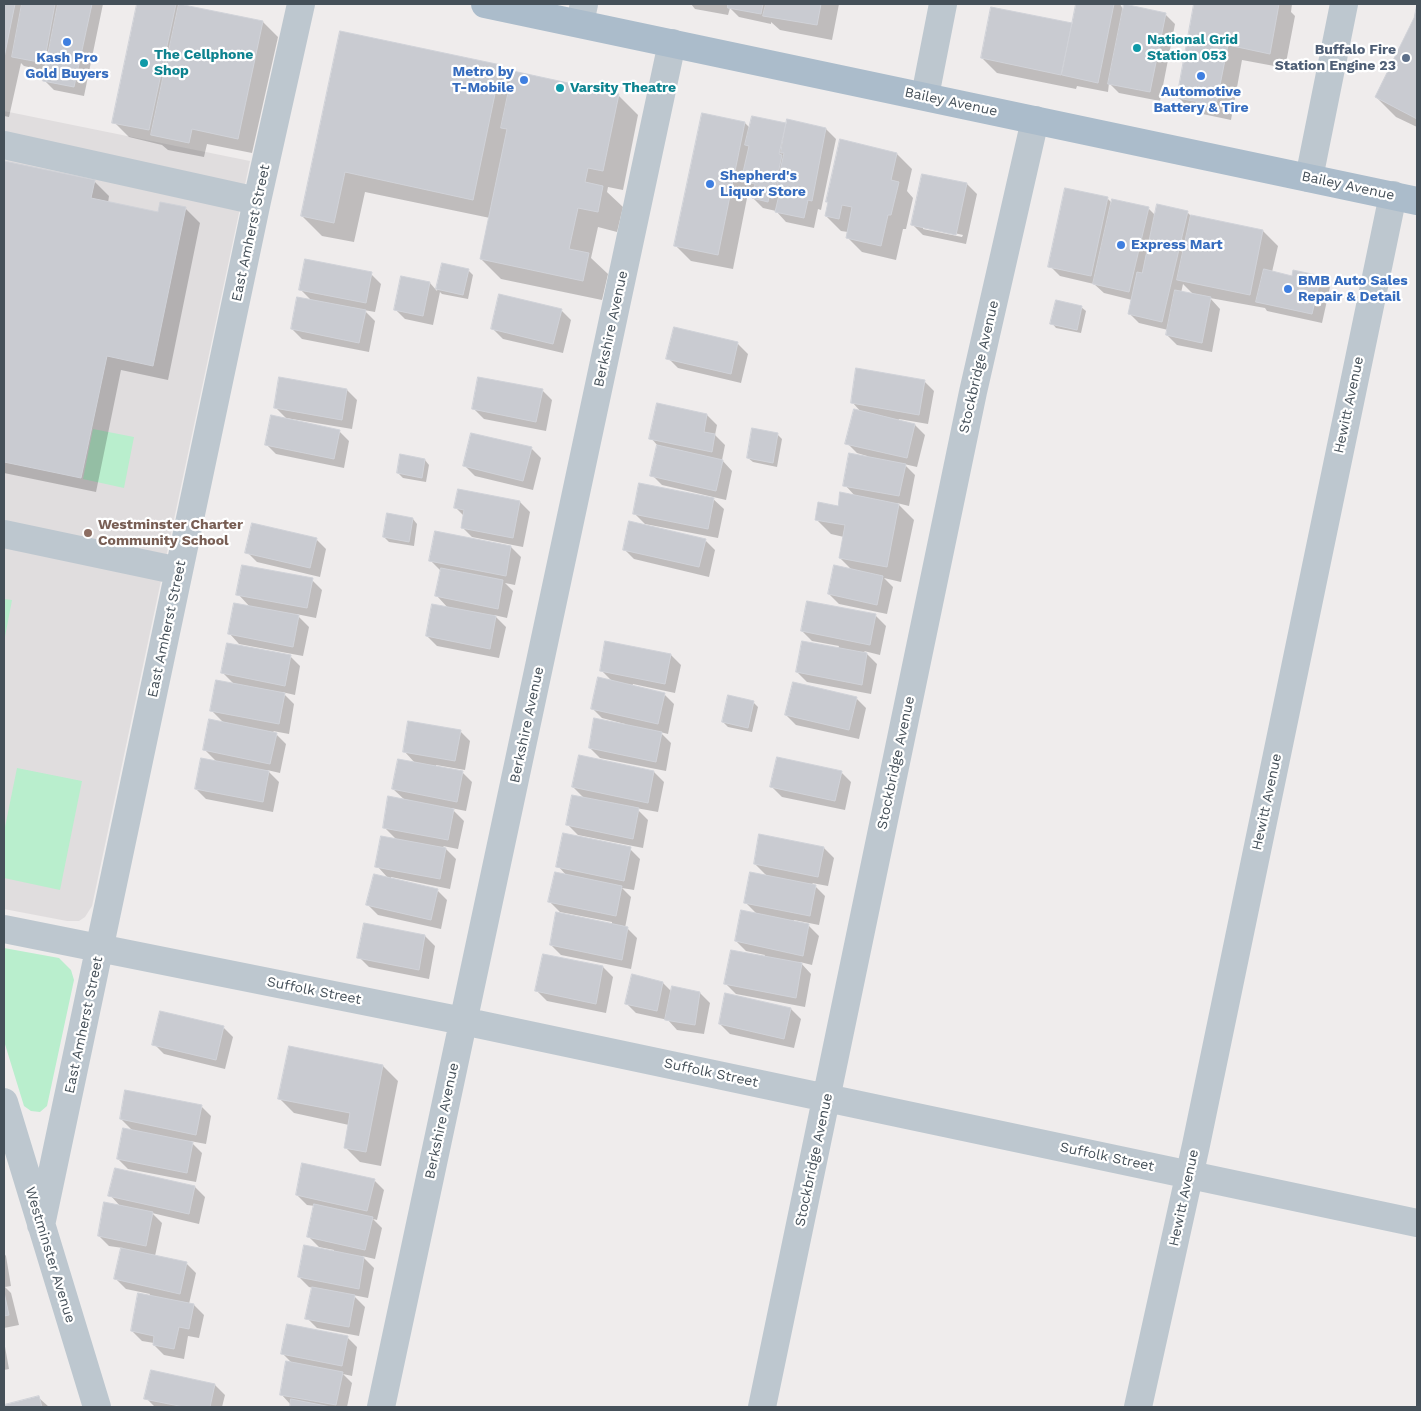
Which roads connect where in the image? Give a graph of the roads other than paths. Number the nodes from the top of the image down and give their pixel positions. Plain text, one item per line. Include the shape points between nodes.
1 (300, 4) edge
2 (485, 4) edge
3 (943, 4) edge
4 (1344, 4) edge
5 (582, 14) edge
6 (672, 43) junction
7 (925, 96) junction
8 (1035, 120) junction
9 (4, 145) edge
10 (1309, 178) junction
11 (1405, 198) edge
12 (257, 201) junction
13 (4, 534) edge
14 (179, 571) junction
15 (4, 929) edge
16 (100, 948) junction
17 (463, 1021) junction
18 (827, 1097) junction
19 (4, 1102) edge
20 (1189, 1175) junction
21 (1417, 1223) edge
22 (41, 1226) junction
23 (97, 1407) edge
24 (381, 1407) edge
25 (762, 1407) edge
26 (1138, 1407) edge

1 - 12 street, East Amherst Street
2 - 5 main road, Bailey Avenue
3 - 7 street
4 - 10 street
5 - 6 main road, Bailey Avenue
6 - 7 main road, Bailey Avenue
6 - 17 street, Berkshire Avenue
7 - 8 main road, Bailey Avenue
8 - 10 main road, Bailey Avenue
8 - 18 street, Stockbridge Avenue via 973,392
9 - 12 street
10 - 11 main road, Bailey Avenue
11 - 20 street, Hewitt Avenue
12 - 14 street, East Amherst Street
13 - 14 street
14 - 16 street, East Amherst Street
15 - 16 street, Suffolk Street
16 - 17 street, Suffolk Street
16 - 22 street, East Amherst Street
17 - 18 street, Suffolk Street
17 - 24 street, Berkshire Avenue
18 - 20 street, Suffolk Street
18 - 25 street, Stockbridge Avenue
19 - 22 street, Westminster Avenue
20 - 21 street, Suffolk Street
20 - 26 street, Hewitt Avenue
22 - 23 street, Westminster Avenue

